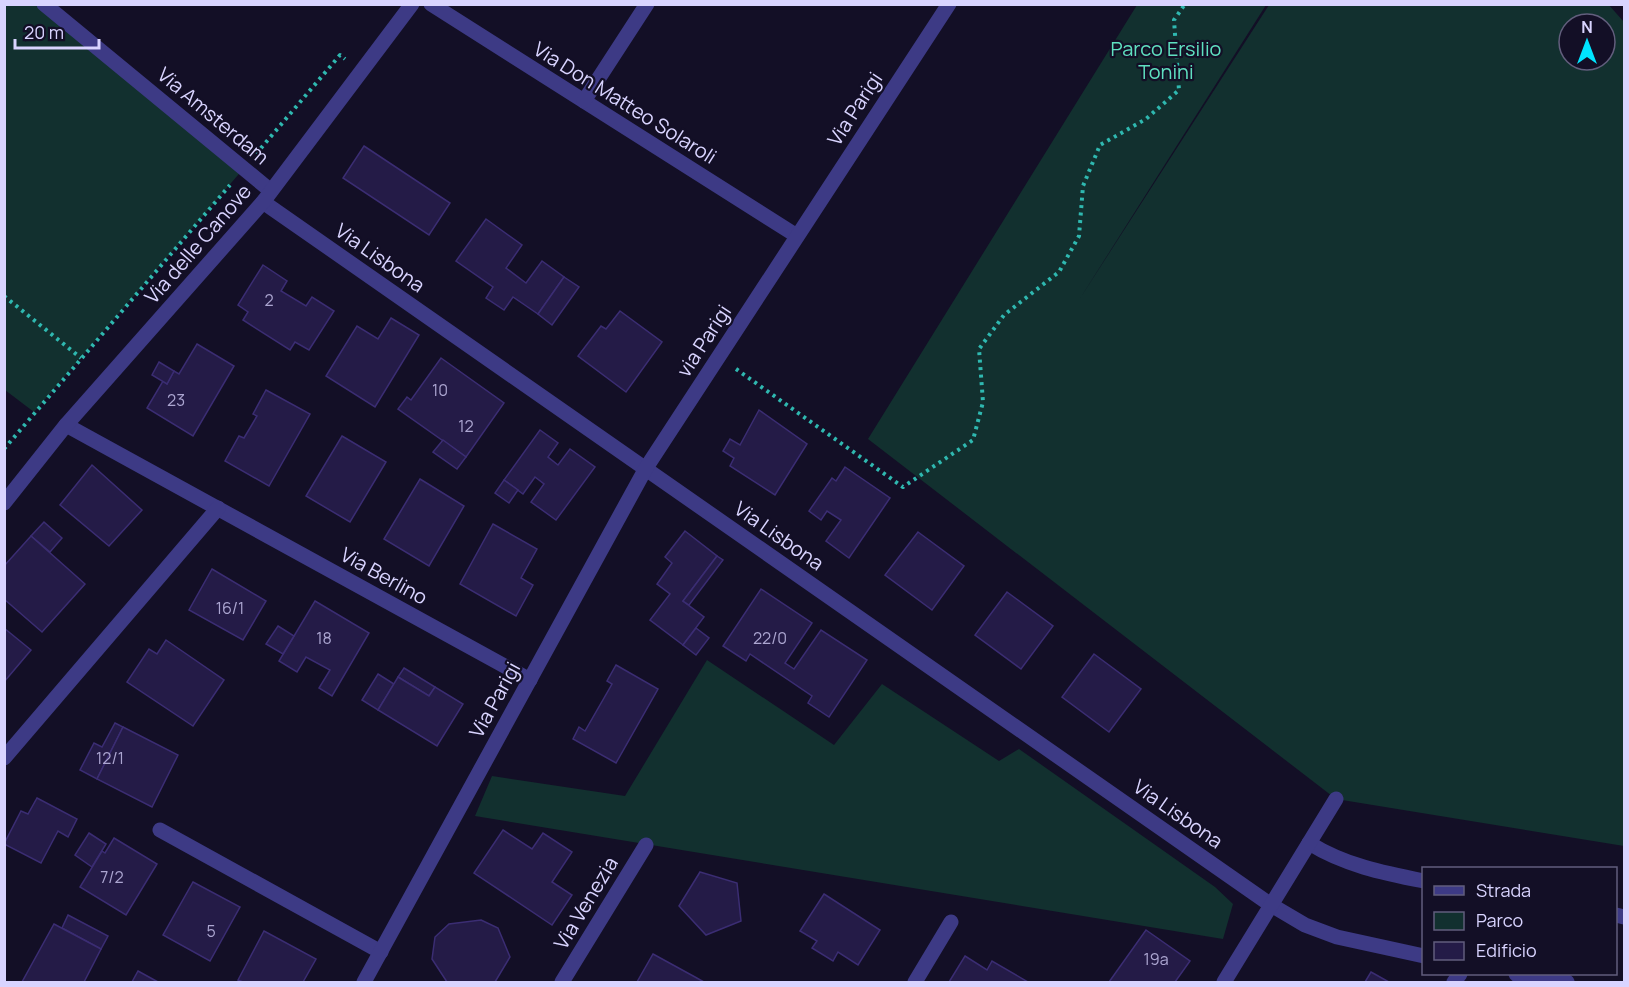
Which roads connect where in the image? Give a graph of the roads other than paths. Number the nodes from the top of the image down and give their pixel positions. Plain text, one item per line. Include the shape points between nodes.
1 (44, 4) edge
2 (412, 4) edge
3 (431, 4) edge
4 (647, 4) edge
5 (949, 4) edge
6 (584, 101) junction
7 (267, 197) junction
8 (796, 236) junction
9 (66, 425) junction
10 (646, 468) junction
11 (4, 503) edge
12 (218, 508) junction
13 (530, 680) junction
14 (4, 758) edge
15 (1336, 799) dead end
16 (160, 830) dead end
17 (1309, 843) junction
18 (646, 845) dead end
19 (1422, 881) edge
20 (1271, 905) junction
21 (951, 922) dead end
22 (381, 952) junction
23 (1422, 956) edge
24 (1522, 975) edge
25 (364, 982) edge
26 (562, 982) edge
27 (915, 982) edge
28 (1224, 982) edge
29 (1567, 982) edge

1 - 7 street, Via Amsterdam via 244,168
2 - 7 street, Via delle Canove
3 - 6 street, Via Don Matteo Solaroli
4 - 6 street
5 - 8 street, Via Parigi
6 - 8 street, Via Don Matteo Solaroli
7 - 9 street, Via delle Canove
7 - 10 street, Via Lisbona
8 - 10 street, via Parigi
9 - 11 street, Via delle Canove
9 - 12 street, Via Berlino
10 - 13 street, Via Parigi
10 - 20 street, Via Lisbona
12 - 13 street, Via Berlino
12 - 14 street
13 - 22 street, Via Parigi
15 - 17 street
16 - 22 street
17 - 19 street via 1327,855 1357,866
17 - 20 street
18 - 26 street, Via Venezia
20 - 23 street, Via Lisbona via 1305,925 1337,937
20 - 28 street
21 - 27 street
22 - 25 street, Via Parigi
24 - 29 street

